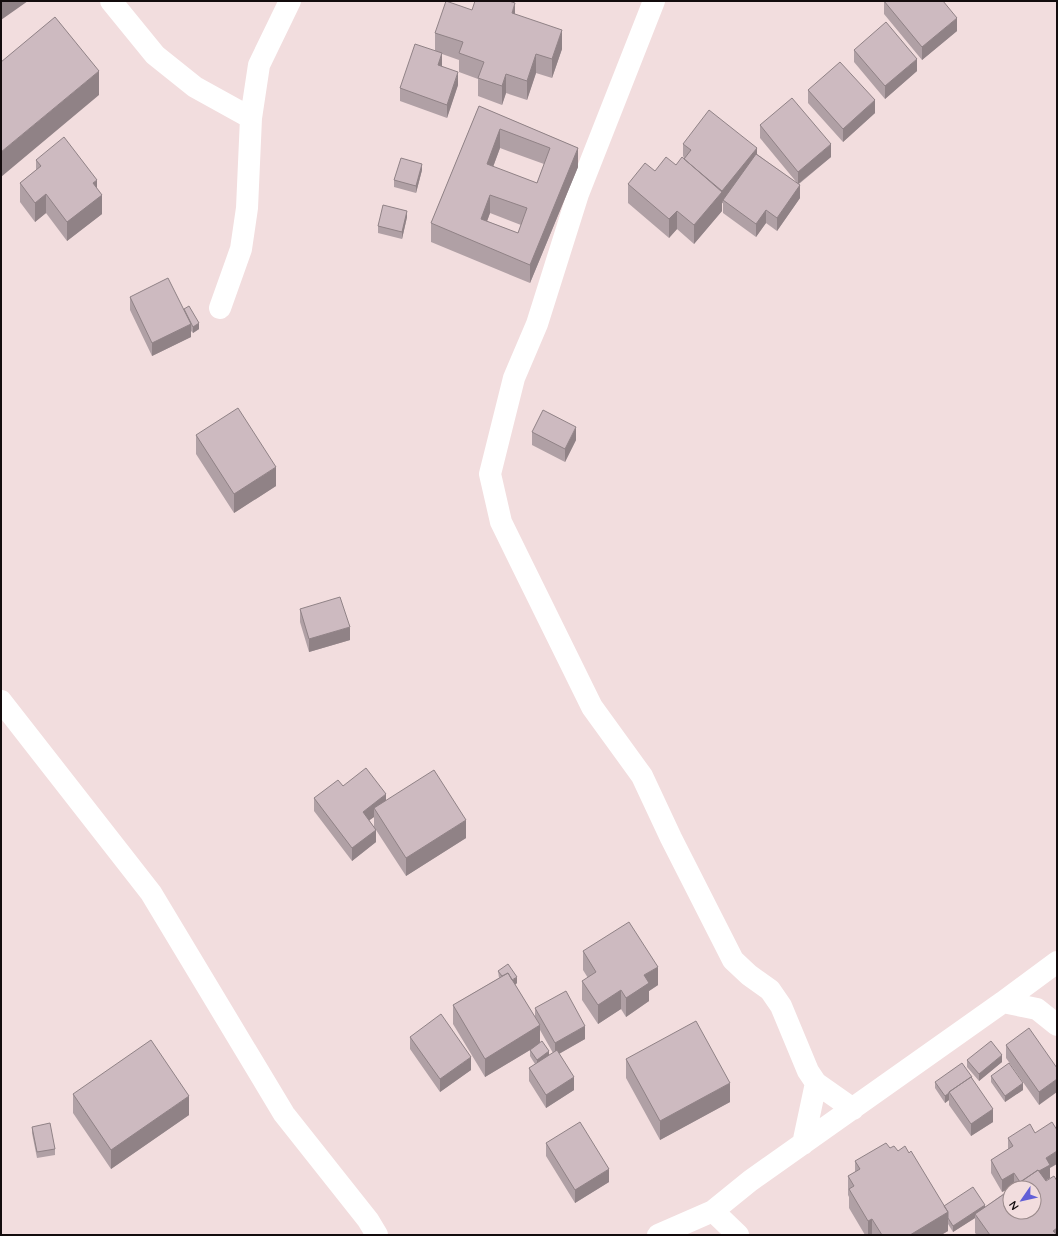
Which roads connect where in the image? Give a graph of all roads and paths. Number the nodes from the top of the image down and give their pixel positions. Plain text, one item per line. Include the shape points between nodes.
1 (111, 1) edge
2 (290, 1) edge
3 (654, 1) edge
4 (250, 118) junction
5 (220, 308) dead end
6 (1, 701) edge
7 (1057, 962) edge
8 (1003, 1002) junction
9 (1057, 1024) edge
10 (816, 1083) junction
11 (853, 1109) junction
12 (803, 1144) junction
13 (713, 1212) junction
14 (377, 1235) edge
15 (658, 1235) edge
16 (738, 1235) edge

1 - 4 street via 155,55 195,87
2 - 4 street via 260,65
3 - 10 street via 578,194 537,324 514,378 490,474 501,522 592,706 642,776 733,960 770,990
4 - 5 street via 247,208 241,249
6 - 14 street via 151,893 284,1114 368,1220
7 - 8 street
8 - 9 street via 1037,1009
8 - 11 street
10 - 11 street
10 - 12 street
11 - 12 street
12 - 13 street via 750,1181
13 - 15 street
13 - 16 street

